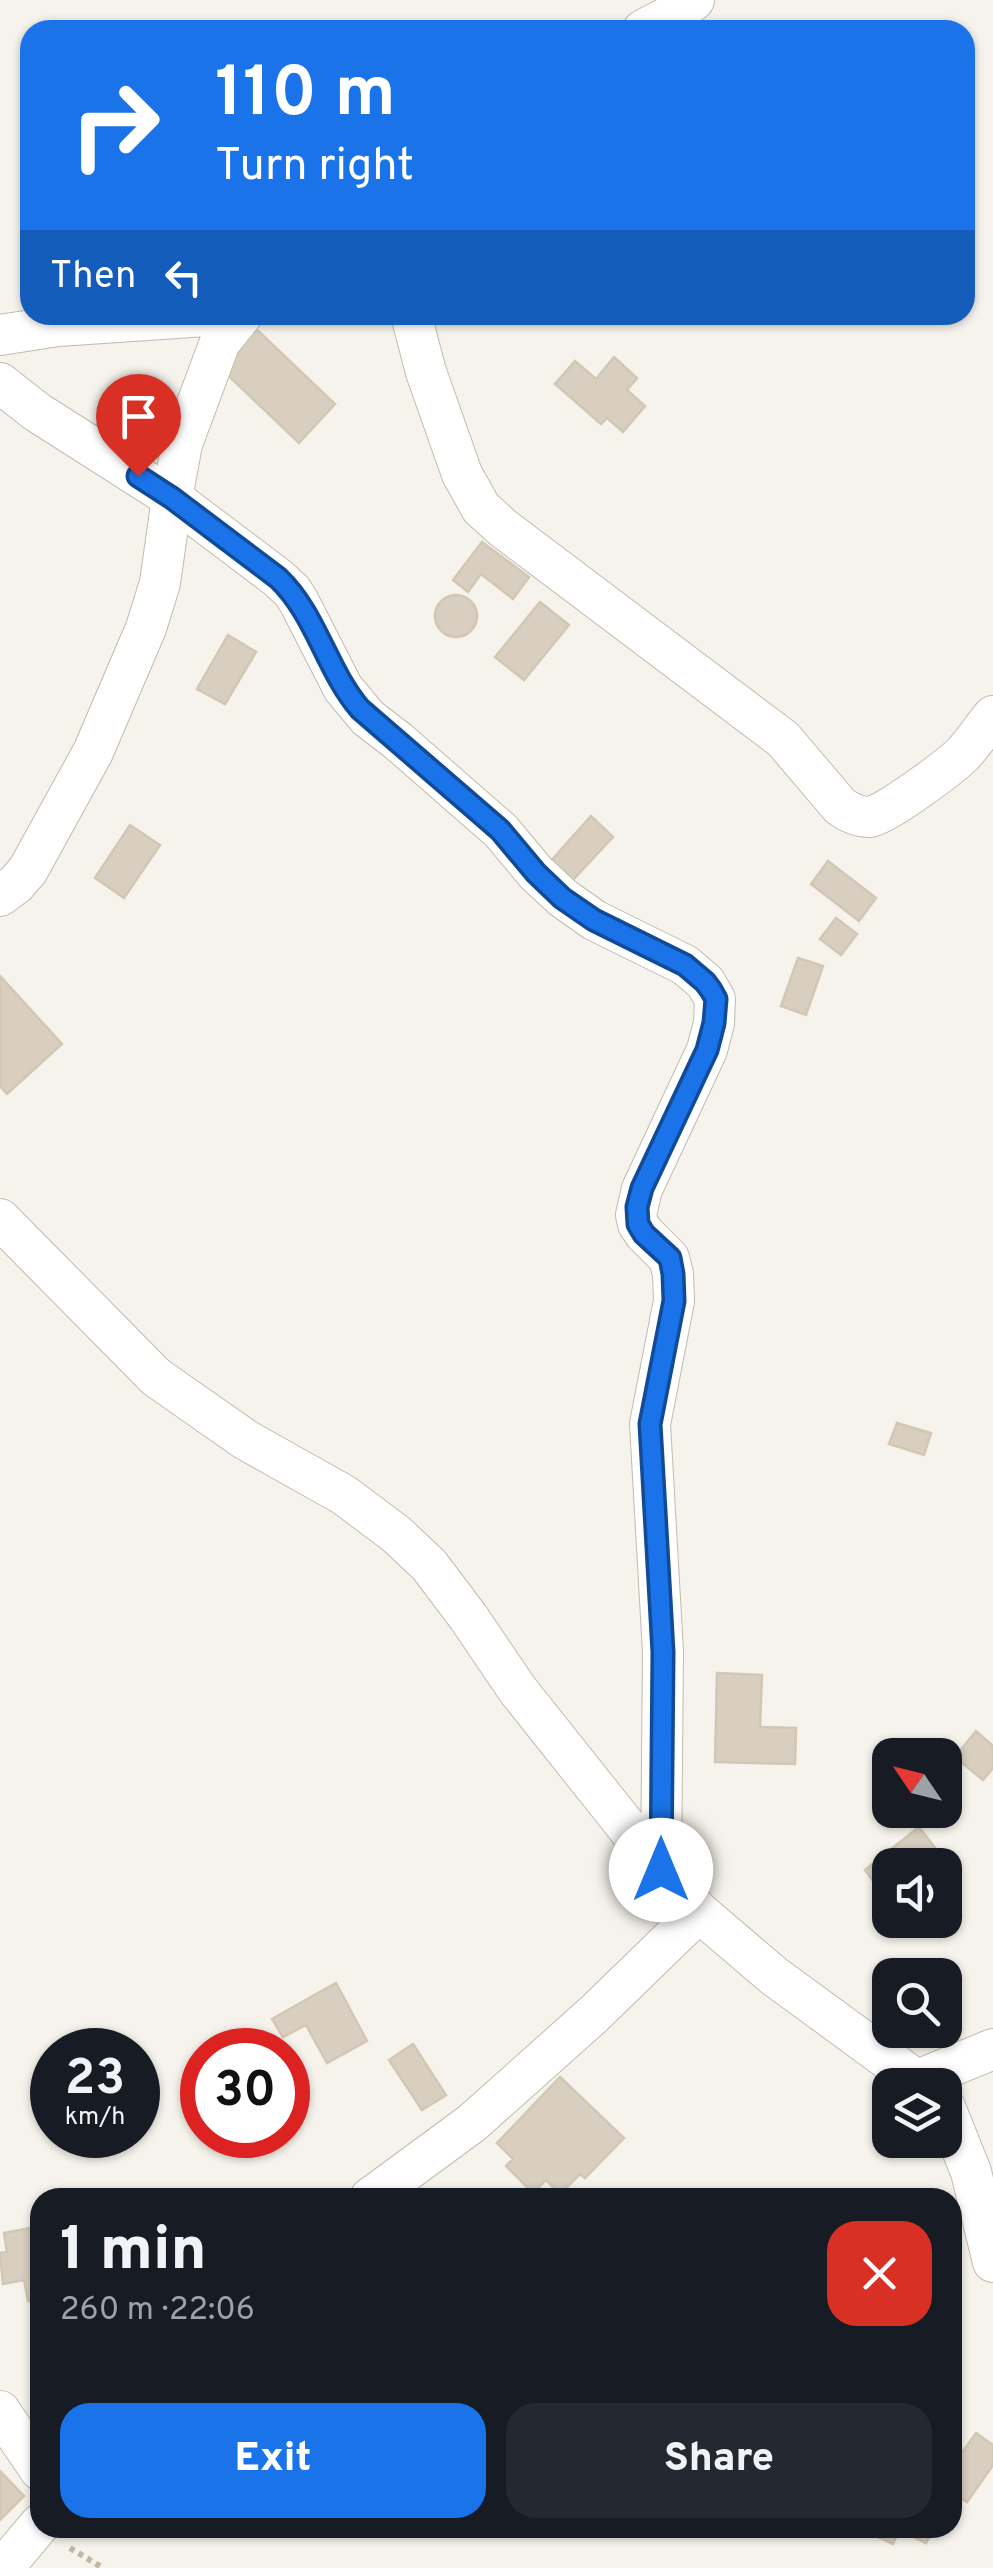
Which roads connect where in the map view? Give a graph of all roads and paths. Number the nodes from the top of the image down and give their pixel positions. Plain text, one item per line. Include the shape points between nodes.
1 (694, 0) edge
2 (662, 20) edge
3 (73, 325) edge
4 (234, 325) edge
5 (414, 325) edge
6 (0, 335) edge
7 (0, 383) edge
8 (172, 498) junction
9 (993, 716) edge
10 (0, 896) edge
11 (0, 1219) edge
12 (661, 1870) junction
13 (699, 1912) junction
14 (993, 2049) edge
15 (898, 2068) edge
16 (962, 2069) edge
17 (962, 2155) edge
18 (384, 2188) edge
19 (993, 2262) edge
20 (0, 2411) edge
21 (30, 2455) edge
22 (30, 2536) edge
23 (3, 2568) edge

1 - 2 street
3 - 6 street
4 - 8 street via 220,342 182,444
5 - 9 street via 462,474 481,508 783,739 840,806 875,816 960,756
7 - 8 street
8 - 10 street via 160,583 109,715 28,870
8 - 12 street via 292,591 342,688 360,709 500,830 562,898 685,965 716,999 707,1050 637,1207 640,1228 670,1258 674,1301 650,1424 663,1652
11 - 12 street via 156,1377 246,1440 344,1495 429,1565 517,1689
12 - 13 street
13 - 15 street
13 - 18 street via 472,2123
14 - 16 street
17 - 19 street
20 - 21 street
22 - 23 street

